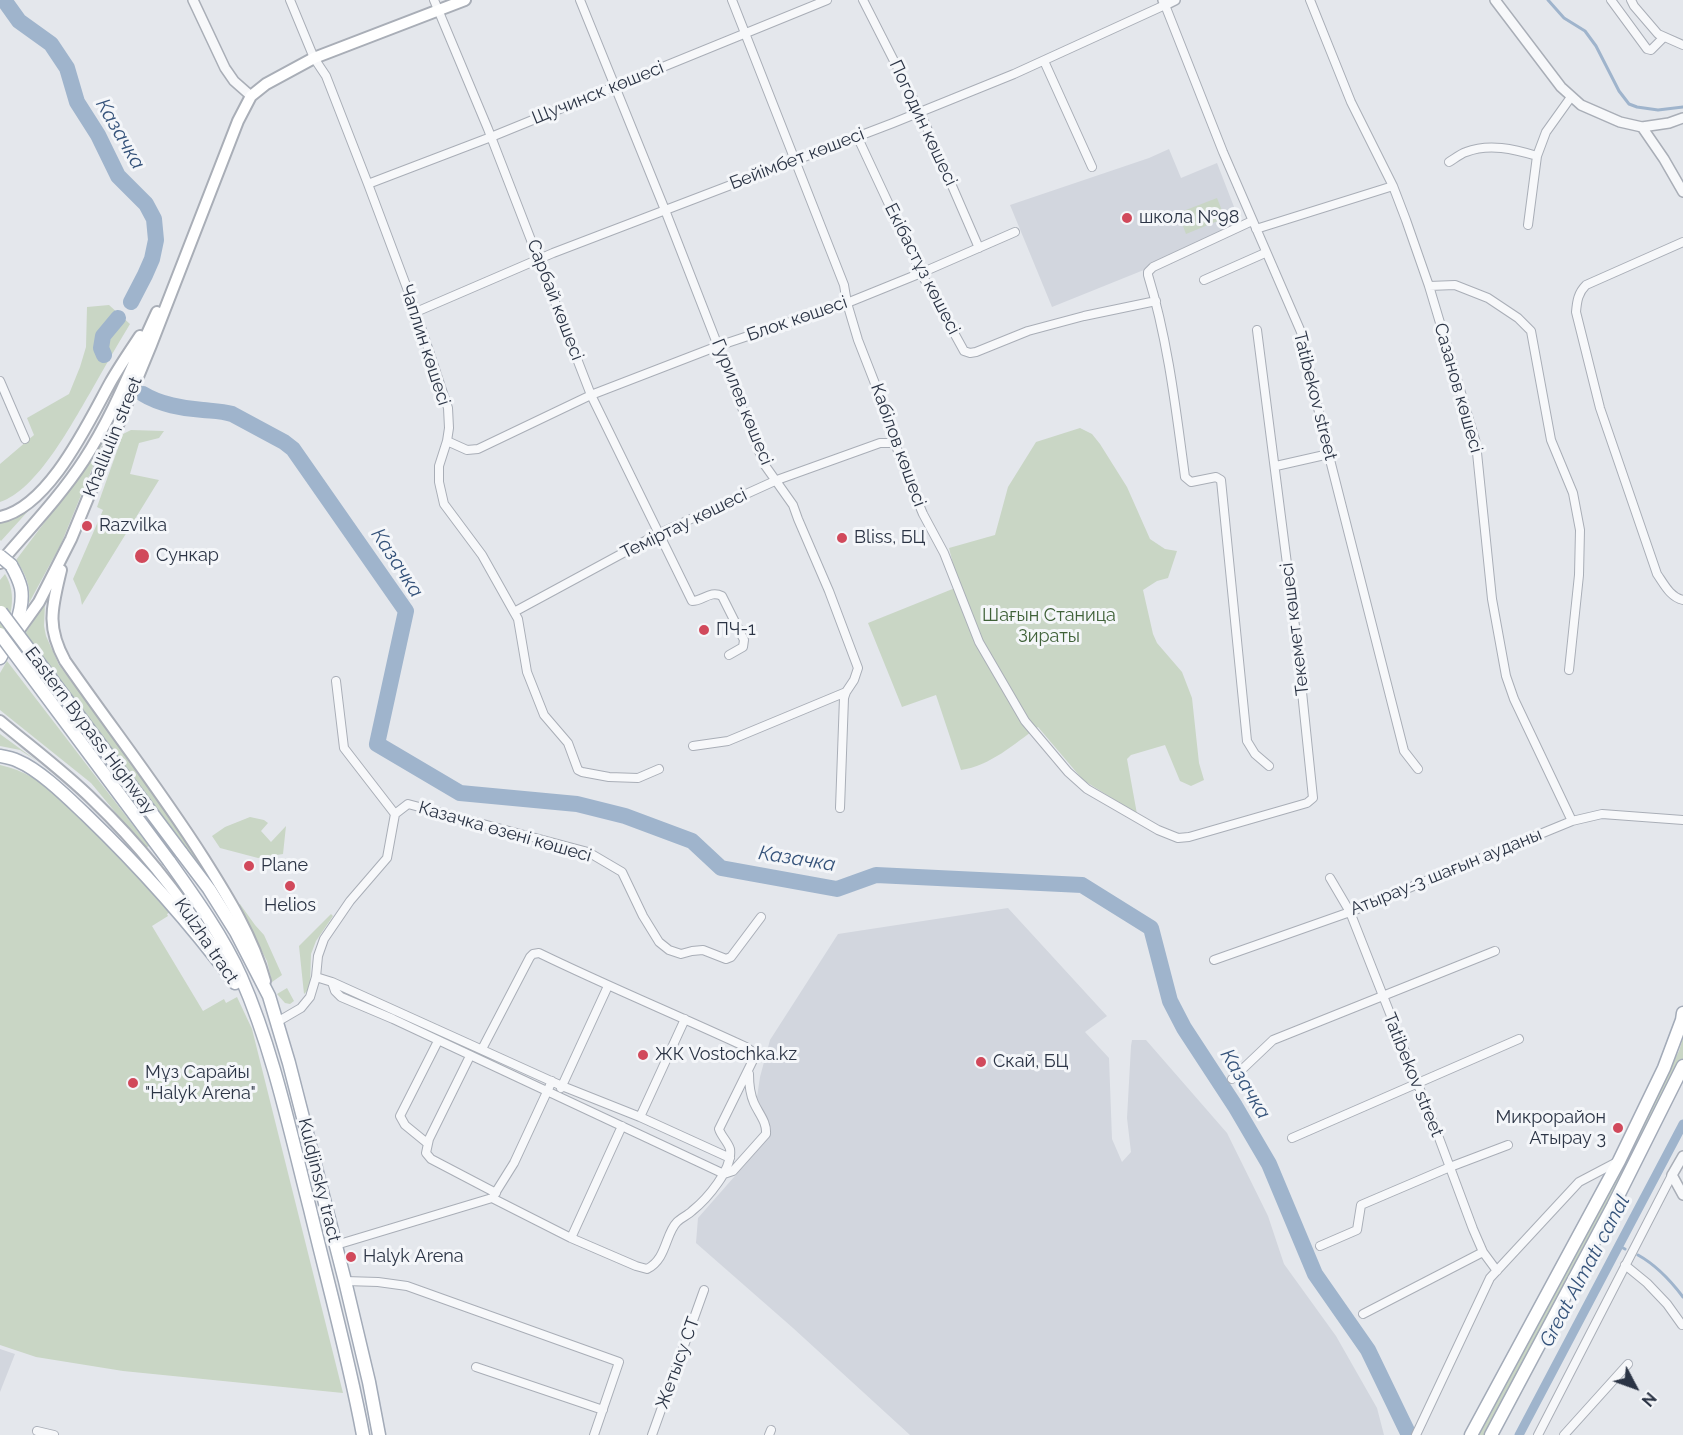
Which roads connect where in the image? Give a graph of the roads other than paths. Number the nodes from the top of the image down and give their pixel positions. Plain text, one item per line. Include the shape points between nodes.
1 (193, 0) edge
2 (290, 0) edge
3 (465, 0) edge
4 (580, 0) edge
5 (732, 0) edge
6 (827, 0) edge
7 (863, 0) edge
8 (1175, 0) edge
9 (1310, 0) edge
10 (1495, 0) edge
11 (1611, 0) edge
12 (1631, 0) edge
13 (1164, 2) edge
14 (436, 5) edge
15 (745, 34) junction
16 (1664, 38) junction
17 (1683, 45) edge
18 (314, 58) junction
19 (1044, 61) junction
20 (614, 86) junction
21 (251, 96) junction
22 (1571, 97) junction
23 (920, 111) junction
24 (1683, 118) edge
25 (1642, 128) junction
26 (856, 136) junction
27 (491, 137) junction
28 (1537, 156) junction
29 (795, 160) junction
30 (1449, 162) dead end
31 (1092, 167) dead end
32 (368, 184) junction
33 (1393, 186) junction
34 (1683, 192) edge
35 (665, 210) junction
36 (1252, 220) junction
37 (1528, 225) dead end
38 (1256, 230) junction
39 (1015, 232) dead end
40 (193, 238) junction
41 (1683, 242) edge
42 (979, 248) junction
43 (1265, 253) junction
44 (539, 259) junction
45 (921, 273) junction
46 (1204, 280) dead end
47 (1428, 286) junction
48 (163, 299) junction
49 (1156, 300) junction
50 (847, 303) junction
51 (416, 312) junction
52 (1257, 330) dead end
53 (718, 346) junction
54 (0, 381) edge
55 (591, 395) junction
56 (25, 439) dead end
57 (447, 441) junction
58 (895, 443) junction
59 (1329, 454) junction
60 (1276, 466) junction
61 (777, 480) junction
62 (0, 517) edge
63 (660, 533) junction
64 (71, 539) junction
65 (0, 556) edge
66 (5, 564) edge
67 (1683, 600) edge
68 (1, 612) edge
69 (514, 612) junction
70 (0, 634) edge
71 (729, 655) dead end
72 (1, 656) edge
73 (1569, 670) dead end
74 (336, 681) dead end
75 (846, 692) junction
76 (0, 721) edge
77 (693, 746) dead end
78 (0, 756) edge
79 (1269, 766) dead end
80 (659, 769) dead end
81 (1418, 769) dead end
82 (840, 808) dead end
83 (395, 814) junction
84 (1683, 820) edge
85 (1572, 821) junction
86 (1189, 837) joint
87 (169, 861) joint
88 (1330, 878) dead end
89 (1350, 912) junction
90 (761, 917) dead end
91 (1495, 951) dead end
92 (1214, 960) dead end
93 (316, 977) junction
94 (332, 982) junction
95 (235, 983) junction
96 (608, 986) junction
97 (269, 996) junction
98 (1382, 996) junction
99 (1683, 1013) edge
100 (685, 1019) junction
101 (277, 1022) junction
102 (261, 1032) junction
103 (1519, 1039) dead end
104 (438, 1041) junction
105 (482, 1049) junction
106 (470, 1056) junction
107 (1683, 1066) edge
108 (749, 1070) junction
109 (1232, 1079) dead end
110 (552, 1082) junction
111 (1417, 1083) junction
112 (562, 1086) junction
113 (547, 1092) junction
114 (557, 1097) junction
115 (640, 1117) junction
116 (622, 1126) junction
117 (1292, 1138) dead end
118 (428, 1143) junction
119 (1508, 1145) dead end
120 (1683, 1156) edge
121 (730, 1158) junction
122 (1619, 1161) junction
123 (1450, 1167) junction
124 (724, 1174) junction
125 (1672, 1175) junction
126 (494, 1195) junction
127 (1683, 1195) edge
128 (572, 1238) junction
129 (336, 1245) junction
130 (1320, 1246) dead end
131 (1483, 1252) junction
132 (1625, 1265) junction
133 (1497, 1271) junction
134 (345, 1281) junction
135 (704, 1290) dead end
136 (1363, 1314) dead end
137 (1682, 1325) edge
138 (1628, 1364) dead end
139 (476, 1367) dead end
140 (603, 1410) junction
141 (37, 1431) dead end
142 (54, 1435) edge
143 (363, 1435) edge
144 (379, 1435) edge
145 (594, 1435) edge
146 (652, 1435) edge
147 (1416, 1435) edge
148 (1471, 1435) edge
149 (1491, 1435) edge
150 (1538, 1435) edge
151 (1564, 1435) edge

1 - 21 street via 225,68
2 - 18 street, Чаплин көшесі
3 - 14 main road, Khalliulin street
4 - 20 street, Гурилев көшесі
5 - 15 street, Кабілов көшесі
6 - 15 street, Щучинск көшесі
7 - 23 street, Погодин көшесі
8 - 13 street, Бейімбет көшесі
9 - 33 street, Сазанов көшесі via 1351,102
10 - 22 street
11 - 16 street via 1647,50
12 - 16 street
13 - 19 street, Бейімбет көшесі
13 - 36 street, Tatibekov street
14 - 18 main road, Khalliulin street
14 - 27 street, Сарбай көшесі
15 - 20 street, Щучинск көшесі
15 - 29 street, Кабілов көшесі
16 - 17 street
18 - 21 main road, Khalliulin street
18 - 32 street, Чаплин көшесі via 326,76
19 - 23 street, Бейімбет көшесі
19 - 31 street
20 - 27 street, Щучинск көшесі
20 - 35 street, Гурилев көшесі
21 - 40 main road, Khalliulin street
22 - 25 street via 1581,105
22 - 28 street via 1546,132
23 - 26 street, Бейімбет көшесі
23 - 42 street, Погодин көшесі
24 - 25 street
25 - 34 street
26 - 29 street, Бейімбет көшесі
26 - 45 street, Екібастұз көшесі
27 - 32 street, Щучинск көшесі
27 - 44 street, Сарбай көшесі
28 - 30 street via 1488,148 1466,152
28 - 37 street
29 - 35 street, Бейімбет көшесі
29 - 50 street, Кабілов көшесі via 844,285
32 - 51 street, Чаплин көшесі
33 - 38 street
33 - 47 street, Сазанов көшесі
35 - 44 street, Бейімбет көшесі
35 - 53 street, Гурилев көшесі
36 - 38 street, Tatibekov street
36 - 49 street via 1151,269 1148,276
38 - 43 street, Tatibekov street
39 - 42 street, Блок көшесі
40 - 48 main road, Khalliulin street
40 - 64 main road, Khalliulin street
41 - 67 street via 1586,285 1576,301 1576,312 1600,408 1657,574 1671,594
42 - 45 street, Блок көшесі
43 - 46 street
43 - 59 street, Tatibekov street via 1301,332
44 - 51 street, Бейімбет көшесі
44 - 55 street, Сарбай көшесі
45 - 49 street, Екібастұз көшесі via 964,351 970,353 1028,331
45 - 50 street, Блок көшесі
47 - 73 street via 1455,285 1488,298 1531,331 1551,440 1573,493 1580,530
47 - 85 street, Сазанов көшесі via 1476,443 1492,599 1506,676
48 - 62 main road via 73,450 29,502
48 - 66 main road, Khalliulin street via 84,460
49 - 79 street via 1185,477 1191,482 1216,477 1221,480 1247,741
50 - 53 street, Блок көшесі
50 - 58 street, Кабілов көшесі
51 - 57 street, Чаплин көшесі via 448,408
52 - 60 street, Текемет көшесі
53 - 55 street, Блок көшесі
53 - 61 street, Гурилев көшесі via 764,464
54 - 56 street
55 - 57 street, Блок көшесі via 478,449 467,450
55 - 63 street, Сарбай көшесі
57 - 69 street, Чаплин көшесі via 439,466 444,504 482,555
58 - 61 street, Теміртау көшесі via 880,443
58 - 86 street, Кабілов көшесі via 979,642 1025,721 1087,789 1158,830 1178,838
59 - 60 street
59 - 81 street, Tatibekov street via 1404,751
60 - 86 street, Текемет көшесі via 1313,798
61 - 63 street, Теміртау көшесі
61 - 75 street, Гурилев көшесі via 793,505 858,668
63 - 69 street, Теміртау көшесі
63 - 71 street, Сарбай көшесі via 692,601 722,596 744,640 743,647
64 - 72 main road, Khalliulin street via 39,602
64 - 97 main road via 55,598 52,628 57,645 219,882 251,943
65 - 66 main road, bridge
66 - 72 main road via 19,581 21,596 16,623
68 - 97 main road, Eastern Bypass Highway, bridge via 209,890
69 - 80 street, Чаплин көшесі via 527,672 544,715 568,743 578,770 638,778
70 - 87 main road, Eastern Bypass Highway, bridge
74 - 83 street via 344,748
75 - 77 street via 728,741
75 - 82 street, Гурилев көшесі
76 - 95 main road, Kulzha tract via 93,799 123,830 202,928
78 - 95 main road via 30,768 85,814 176,909
83 - 90 street, Казачка өзені көшесі via 408,804 588,852 622,872 659,942 681,954 703,950 731,957
83 - 93 street, Казачка өзені көшесі via 387,858 324,939
84 - 85 street, Атырау-3 шағын ауданы via 1602,814
85 - 89 street, Атырау-3 шағын ауданы
87 - 102 main road, Kulzha tract via 241,975
88 - 89 street, Tatibekov street
89 - 92 street, Атырау-3 шағын ауданы
89 - 98 street, Tatibekov street
91 - 98 street
93 - 94 street
93 - 101 street, Казачка өзені көшесі via 301,1008
94 - 104 street via 341,997
94 - 105 street
95 - 102 main road, Kulzha tract
96 - 100 street
96 - 105 street via 539,953 533,954
96 - 112 street
97 - 101 main road, Kuldjinsky tract
98 - 109 street via 1274,1040
98 - 111 street, Tatibekov street
99 - 122 main road via 1664,1068
100 - 108 street via 753,1052
100 - 115 street
101 - 129 main road, Kuldjinsky tract
102 - 143 main road, Kuldjinsky tract via 294,1144
103 - 111 street
104 - 106 street
104 - 118 street via 400,1116 405,1125
105 - 110 street
106 - 113 street
106 - 118 street
107 - 149 main road
108 - 121 street via 719,1129 730,1146
108 - 124 street via 750,1091 766,1134 733,1171
110 - 112 street
110 - 113 street
111 - 117 street
111 - 123 street, Tatibekov street
112 - 114 street
112 - 115 street
113 - 114 street
113 - 126 street via 514,1163
114 - 116 street
115 - 121 street
116 - 124 street
116 - 128 street
118 - 126 street via 426,1153 431,1159
119 - 123 street
120 - 125 street
121 - 124 street
122 - 133 street via 1580,1182
122 - 148 main road
123 - 130 street via 1361,1205 1357,1230
123 - 131 street, Tatibekov street
124 - 128 street via 710,1194 676,1223 664,1250 647,1269
125 - 127 street
125 - 132 street
126 - 128 street
126 - 129 street
129 - 134 main road, Kuldjinsky tract
131 - 133 street, Tatibekov street
131 - 136 street
132 - 137 street via 1667,1304
132 - 150 street
133 - 147 street via 1490,1278
134 - 140 street via 407,1286 619,1362
134 - 144 main road, Kuldjinsky tract
135 - 146 street, Жетысу СТ
138 - 151 street
139 - 140 street
140 - 145 street
141 - 142 street

